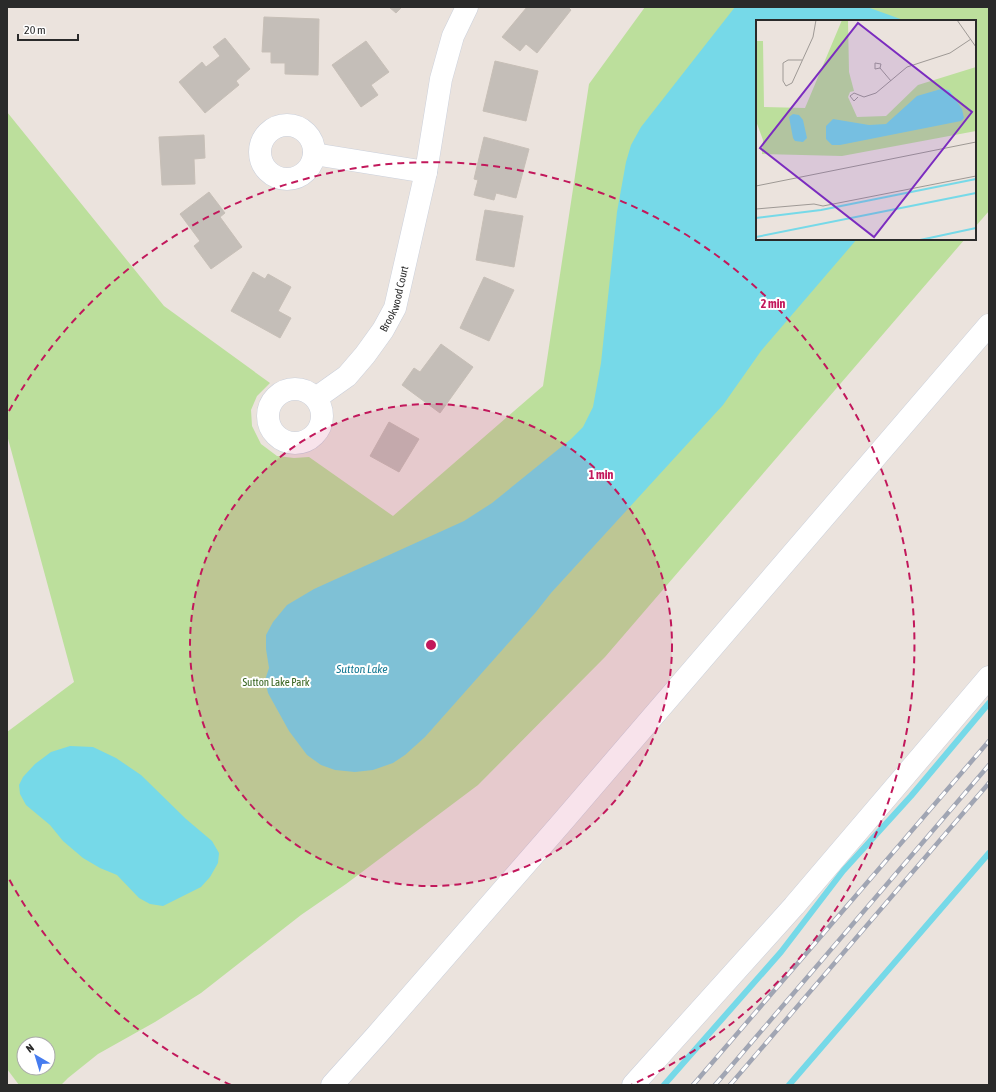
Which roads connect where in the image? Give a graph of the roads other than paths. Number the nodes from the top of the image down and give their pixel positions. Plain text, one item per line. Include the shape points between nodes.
1 (467, 7) edge
2 (314, 154) dead end
3 (426, 172) junction
4 (989, 325) edge
5 (316, 398) dead end
6 (989, 677) edge
7 (332, 1085) edge
8 (633, 1085) edge

1 - 3 street, Brookwood Court via 453,36 440,79
2 - 3 street
3 - 5 street, Brookwood Court via 395,308 383,330 347,376
4 - 7 street via 564,820
6 - 8 street via 794,906

